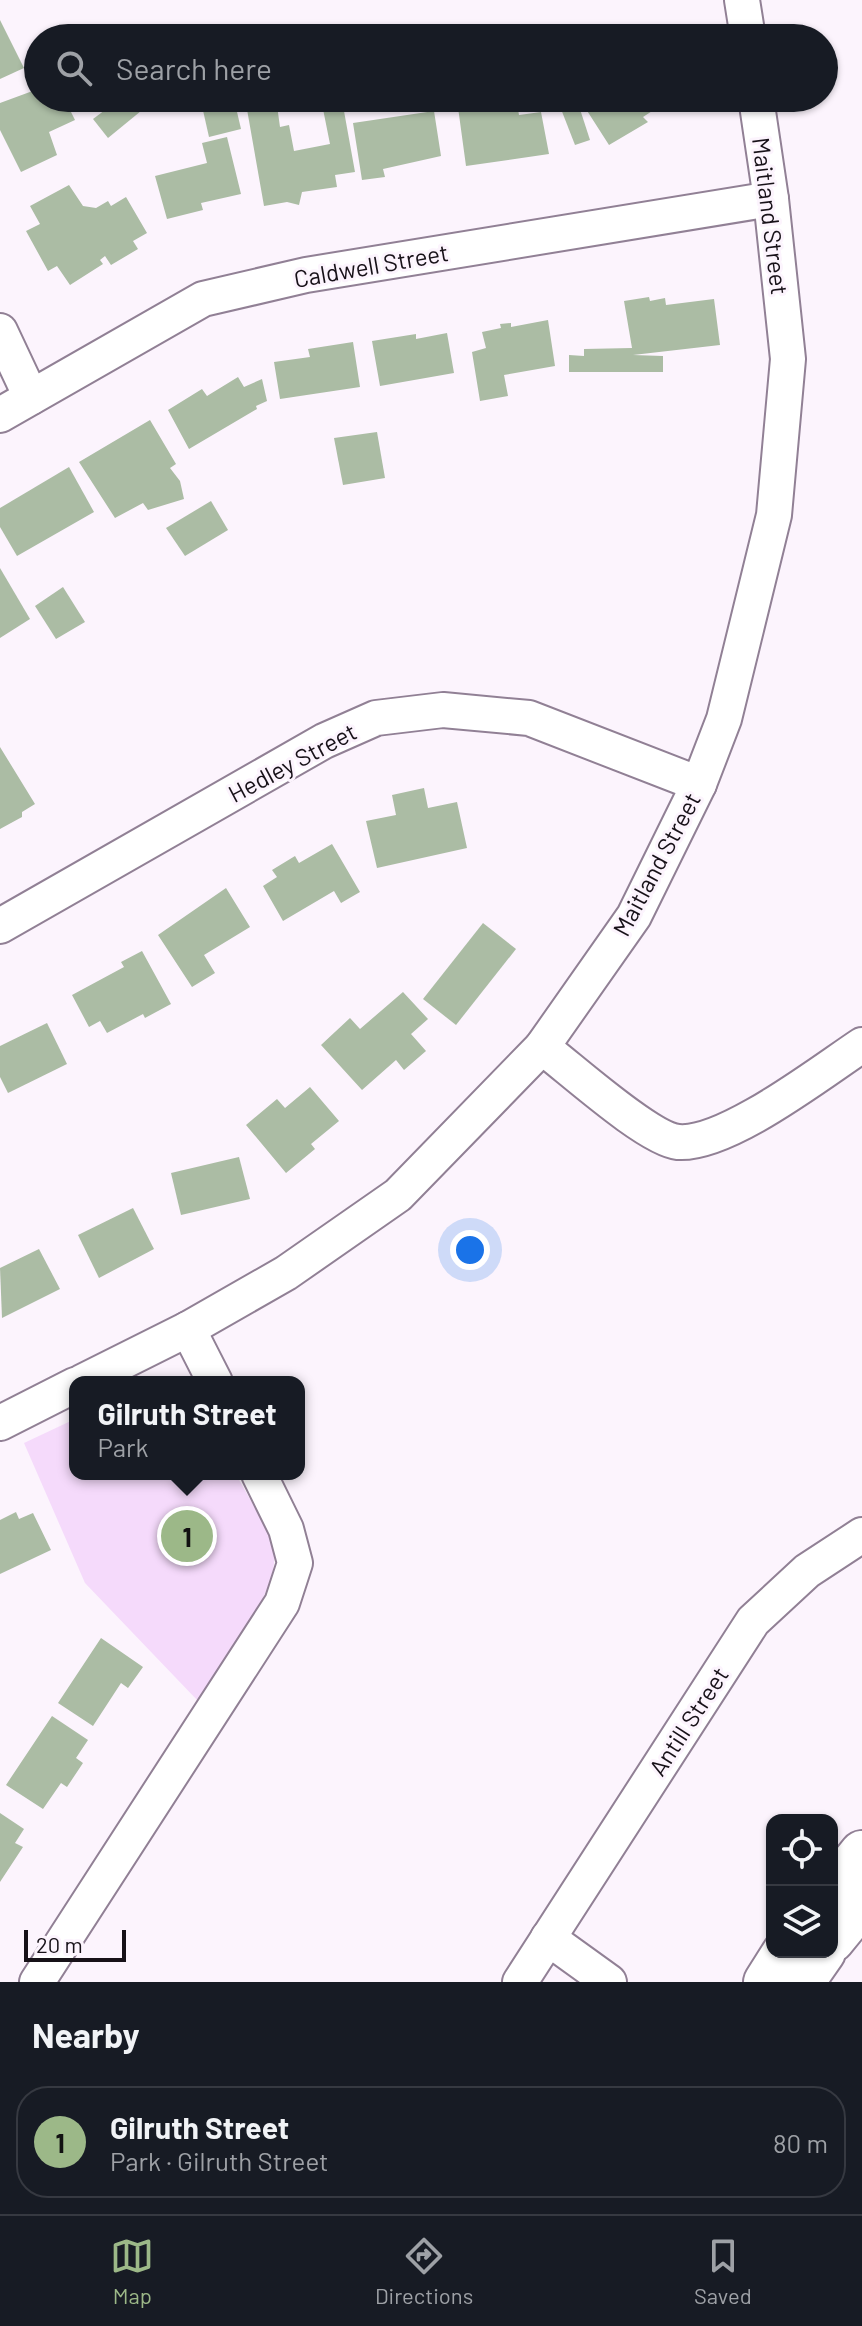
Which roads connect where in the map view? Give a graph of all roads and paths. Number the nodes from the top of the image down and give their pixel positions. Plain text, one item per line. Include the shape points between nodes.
1 (742, 0) edge
2 (746, 24) edge
3 (758, 112) edge
4 (771, 199) junction
5 (0, 331) edge
6 (31, 397) junction
7 (0, 415) edge
8 (699, 784) junction
9 (0, 926) edge
10 (862, 1045) edge
11 (542, 1047) junction
12 (188, 1329) junction
13 (94, 1376) edge
14 (212, 1376) edge
15 (69, 1388) edge
16 (0, 1423) edge
17 (262, 1480) edge
18 (862, 1535) edge
19 (862, 1853) edge
20 (835, 1886) edge
21 (862, 1903) edge
22 (838, 1933) edge
23 (548, 1938) junction
24 (781, 1958) edge
25 (819, 1958) edge
26 (37, 1982) edge
27 (520, 1982) edge
28 (609, 1982) edge
29 (766, 1982) edge
30 (802, 1982) edge

1 - 2 street
3 - 4 street, Maitland Street
4 - 6 street, Caldwell Street via 306,275 203,299
4 - 8 street, Maitland Street via 788,359 774,515 724,719
5 - 6 street
6 - 7 street, Caldwell Street
8 - 9 street, Hedley Street via 529,718 443,710 376,718 324,741
8 - 11 street, Maitland Street via 634,916
10 - 11 street via 721,1134 677,1142 638,1123
11 - 12 street, Maitland Street via 398,1195 286,1273
12 - 13 street, Maitland Street
12 - 14 street
15 - 16 street
17 - 26 street via 286,1529 295,1563 282,1603
18 - 23 street, Antill Street via 807,1571 753,1621
19 - 20 main road
21 - 22 main road
23 - 27 street, Antill Street
23 - 28 street
24 - 29 main road
25 - 30 main road

